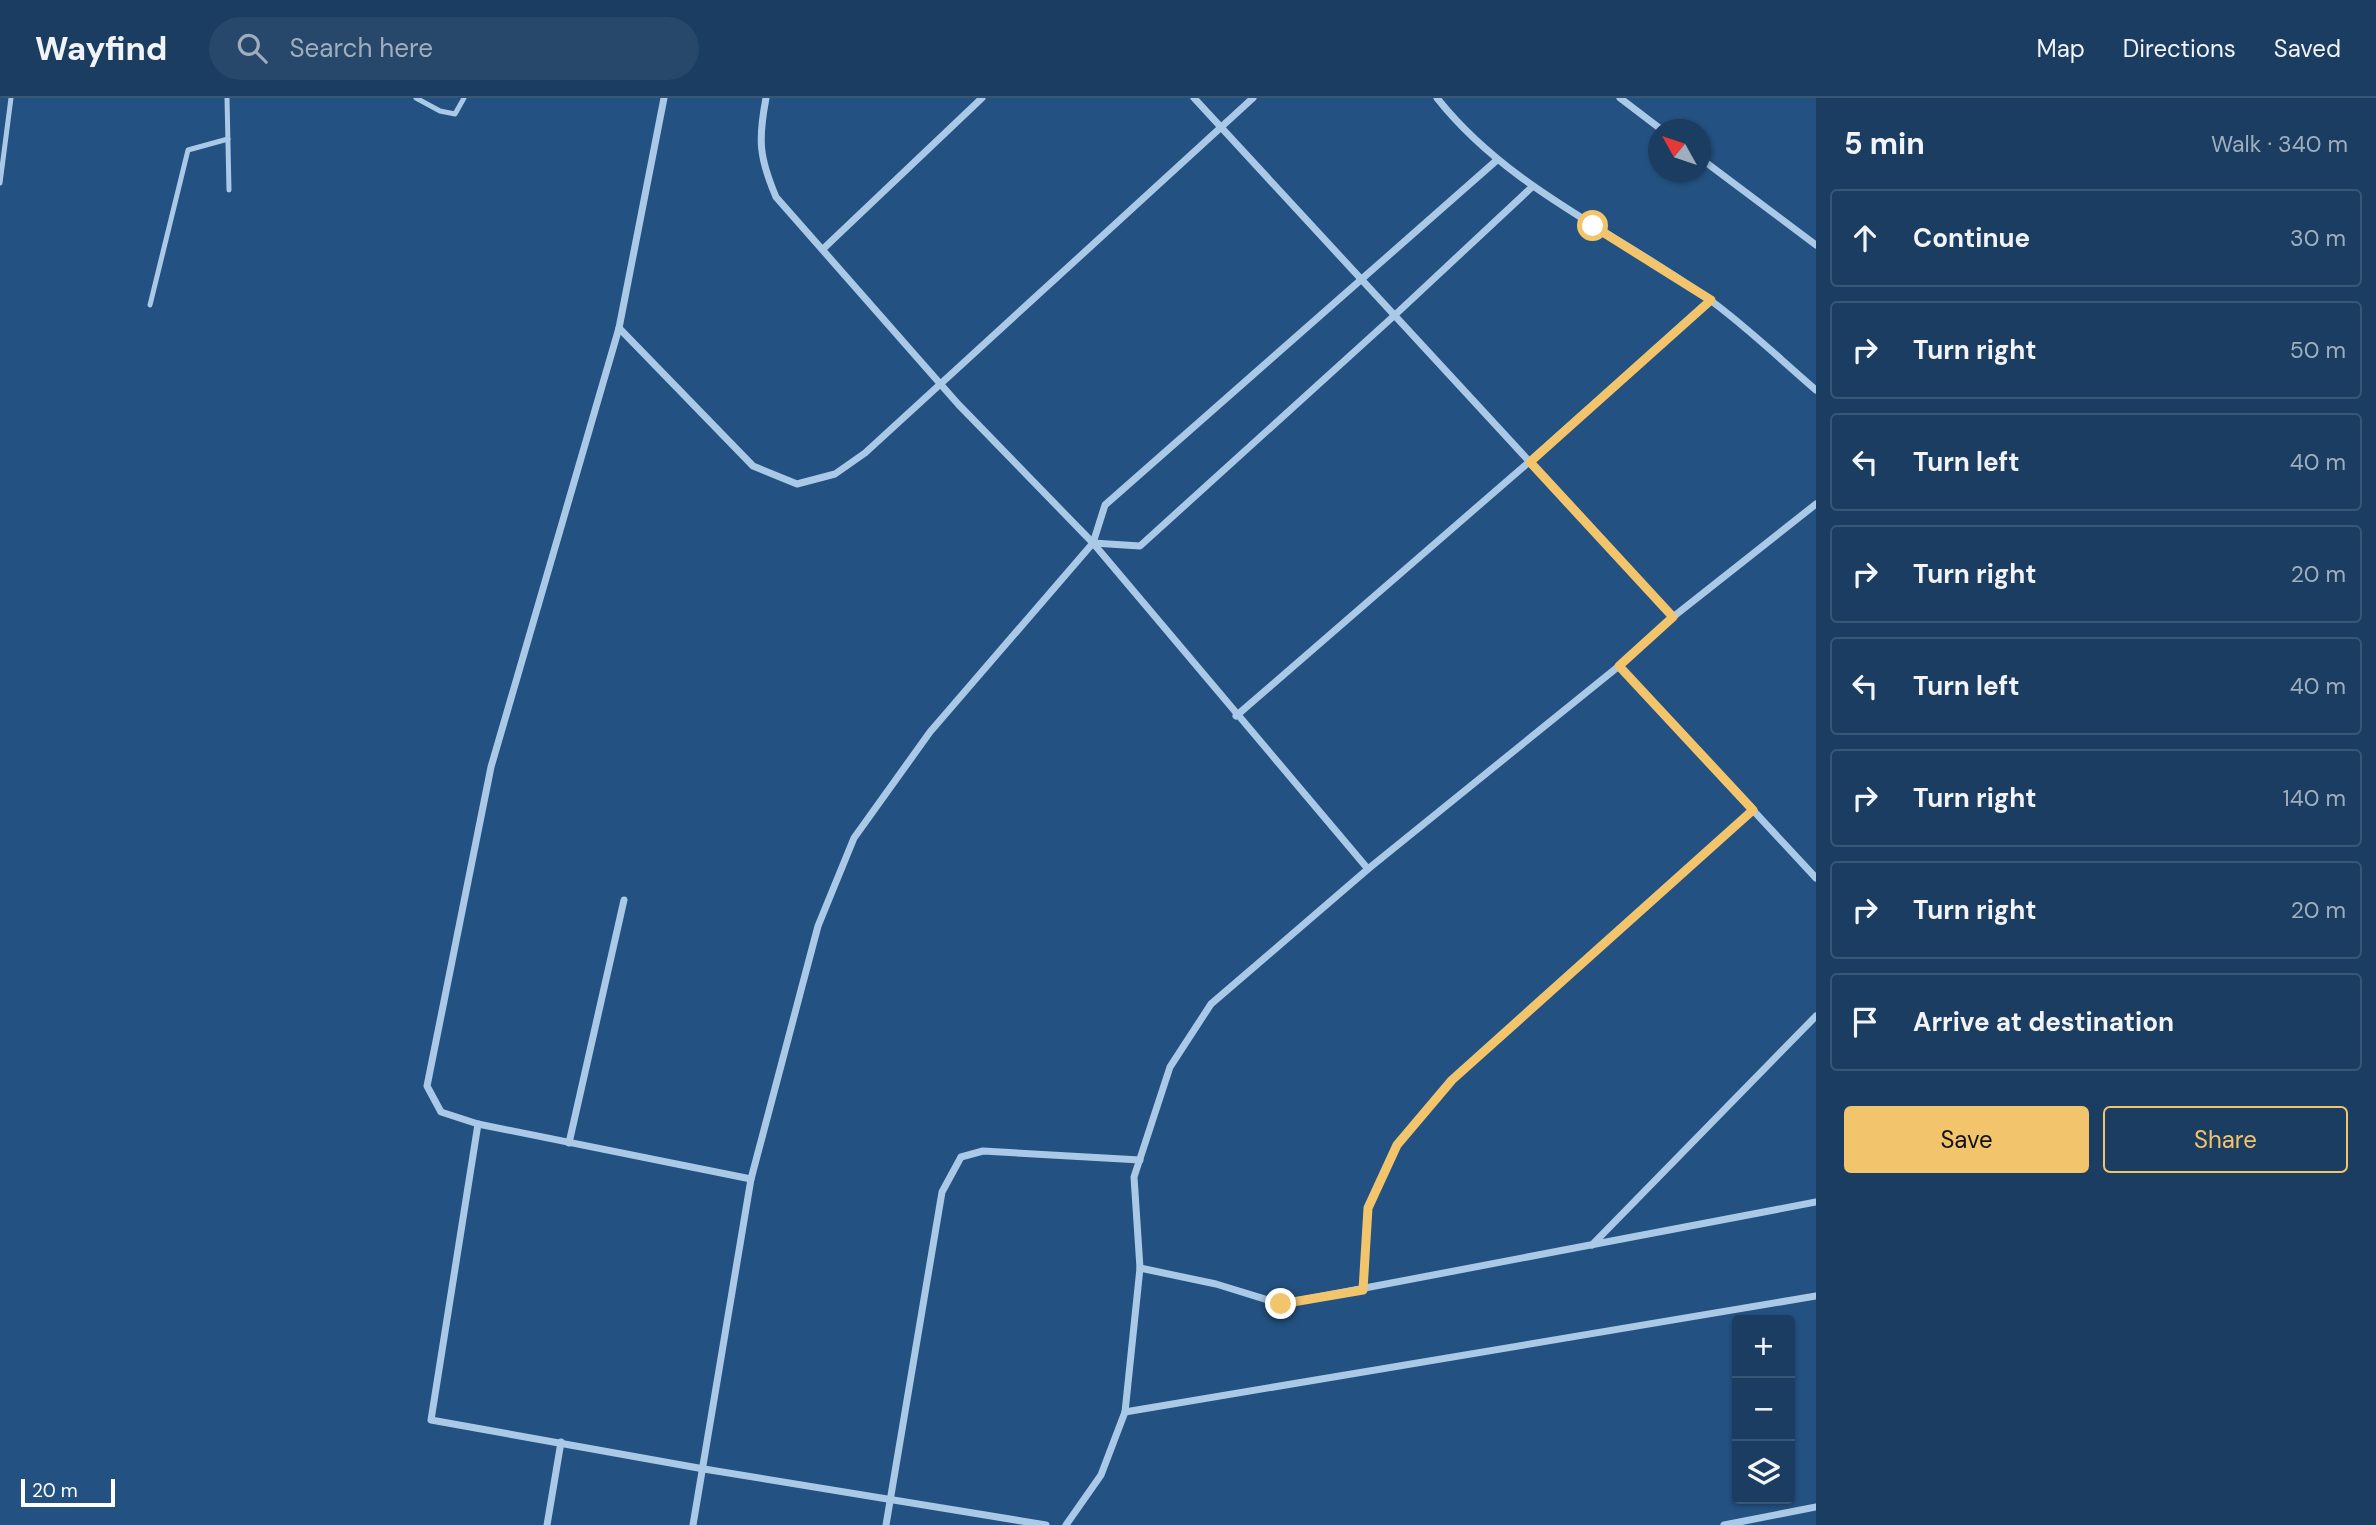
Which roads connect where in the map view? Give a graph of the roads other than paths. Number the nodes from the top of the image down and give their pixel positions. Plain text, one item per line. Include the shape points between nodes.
1 (11, 98) edge
2 (227, 98) edge
3 (415, 98) edge
4 (464, 98) edge
5 (664, 98) edge
6 (766, 98) edge
7 (982, 98) edge
8 (1194, 98) edge
9 (1253, 98) edge
10 (1437, 98) edge
11 (1620, 98) edge
12 (1648, 119) edge
13 (1222, 128) junction
14 (228, 138) junction
15 (1497, 160) junction
16 (1711, 166) edge
17 (0, 183) edge
18 (1532, 187) junction
19 (229, 190) dead end
20 (1816, 245) edge
21 (822, 250) junction
22 (1363, 280) junction
23 (1711, 300) junction
24 (150, 305) dead end
25 (1396, 314) junction
26 (619, 328) junction
27 (941, 384) junction
28 (1816, 390) edge
29 (1530, 462) junction
30 (1816, 504) edge
31 (1093, 543) junction
32 (1673, 617) junction
33 (1619, 666) junction
34 (1236, 716) junction
35 (1753, 810) junction
36 (1368, 869) junction
37 (1816, 878) edge
38 (624, 900) dead end
39 (1816, 1016) edge
40 (478, 1124) junction
41 (569, 1143) junction
42 (1140, 1160) junction
43 (751, 1179) junction
44 (1816, 1202) edge
45 (1591, 1245) junction
46 (1140, 1268) junction
47 (1363, 1290) junction
48 (1816, 1296) edge
49 (1125, 1412) junction
50 (561, 1442) junction
51 (704, 1469) junction
52 (891, 1499) junction
53 (1816, 1507) edge
54 (547, 1525) edge
55 (693, 1525) edge
56 (886, 1525) edge
57 (1046, 1525) edge
58 (1066, 1525) edge
59 (1724, 1525) edge

1 - 17 lane
2 - 14 lane
3 - 4 lane via 455,114
5 - 26 street
6 - 21 street via 759,134 764,168 776,197
7 - 21 street
8 - 13 street
9 - 13 street
10 - 15 street
11 - 12 street
13 - 22 street
13 - 27 street
14 - 19 lane
14 - 24 lane via 188,150
15 - 18 street
15 - 22 street
16 - 20 street
18 - 23 street
18 - 25 street
21 - 27 street
22 - 25 street
22 - 31 street via 1105,505
23 - 28 street
23 - 29 street
25 - 29 street
25 - 31 street via 1140,546
26 - 27 street via 753,466 797,484 835,474
26 - 40 street via 491,767 427,1086 440,1112
27 - 31 street
29 - 32 street
29 - 34 street
30 - 32 street
31 - 34 street
31 - 43 street via 930,732 854,838 818,926
32 - 33 street
33 - 35 street
33 - 36 street
34 - 36 street
35 - 37 street
35 - 47 street via 1452,1080 1397,1145 1368,1208
36 - 42 street via 1211,1004 1170,1068
38 - 41 street
39 - 45 street
40 - 41 street
40 - 50 street via 430,1420
41 - 43 street
42 - 46 street via 1134,1177
42 - 52 street via 983,1151 961,1157 942,1192
43 - 51 street
44 - 45 street
45 - 47 street
46 - 47 street via 1281,1304
46 - 49 street
48 - 49 street
49 - 58 street via 1101,1475
50 - 51 street
50 - 54 street
51 - 52 street
51 - 55 street
52 - 56 street
52 - 57 street
53 - 59 street

